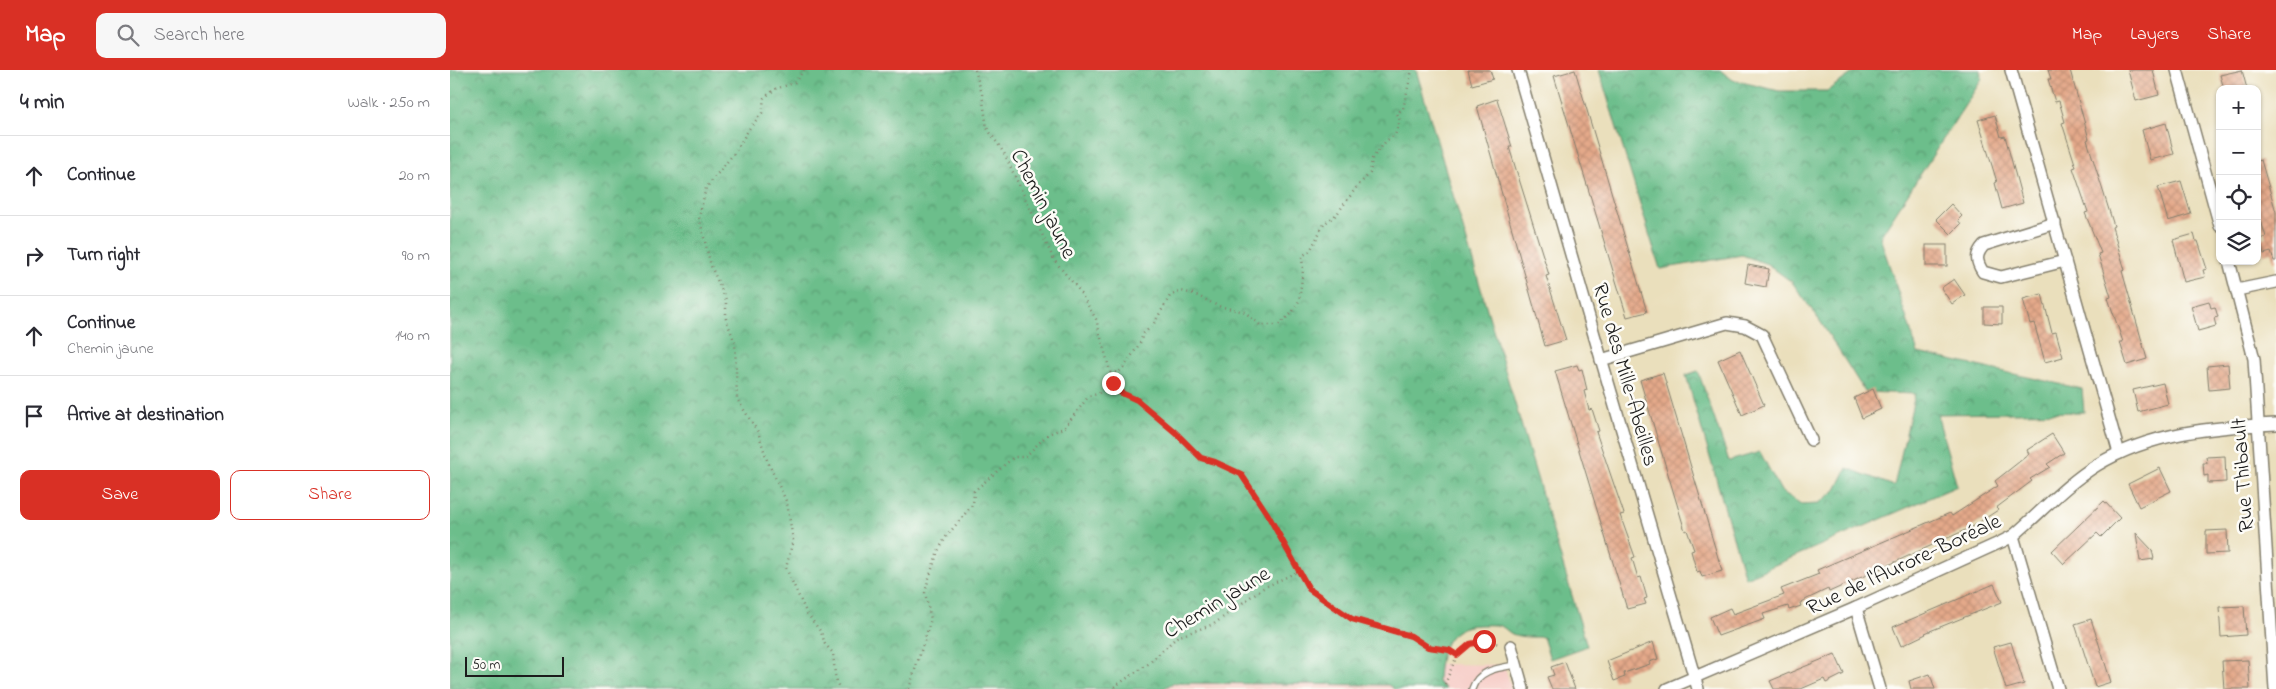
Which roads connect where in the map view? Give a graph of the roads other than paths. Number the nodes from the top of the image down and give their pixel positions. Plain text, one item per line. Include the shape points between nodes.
1 (1518, 70) edge
2 (2011, 70) edge
3 (2177, 70) edge
4 (2218, 220) edge
5 (2055, 223) junction
6 (2065, 261) junction
7 (2230, 265) edge
8 (2276, 282) edge
9 (2237, 290) junction
10 (1601, 360) junction
11 (2276, 424) edge
12 (2258, 425) junction
13 (1811, 440) dead end
14 (2118, 453) junction
15 (2013, 536) junction
16 (2272, 573) edge
17 (1856, 608) junction
18 (1511, 646) road end
19 (1515, 665) junction
20 (1697, 684) edge
21 (1472, 689) edge
22 (1523, 689) edge
23 (1667, 689) edge
24 (1880, 689) edge
25 (2058, 689) edge
26 (2275, 689) edge

1 - 10 street, Rue des Mille-Abeilles
2 - 5 street
3 - 4 street
5 - 6 street
5 - 6 street via 1984,245 1977,258 1983,272 2001,278
6 - 14 street
7 - 9 street, Rue Thibault
8 - 9 street
9 - 12 street, Rue Thibault via 2254,359
10 - 13 street via 1727,324 1745,326 1762,335
10 - 20 street, Rue des Mille-Abeilles
11 - 12 street, Rue de l'Aurore-Boréale
12 - 14 street, Rue de l'Aurore-Boréale via 2170,435
12 - 16 street, Rue Thibault
14 - 15 street, Rue de l'Aurore-Boréale via 2076,480
15 - 17 street, Rue de l'Aurore-Boréale
15 - 25 street
16 - 26 street, Rue Thibault
17 - 20 street, Rue de l'Aurore-Boréale
17 - 24 street
18 - 19 street
19 - 21 lane via 1480,675
19 - 22 street
20 - 23 street, Rue de l'Aurore-Boréale

